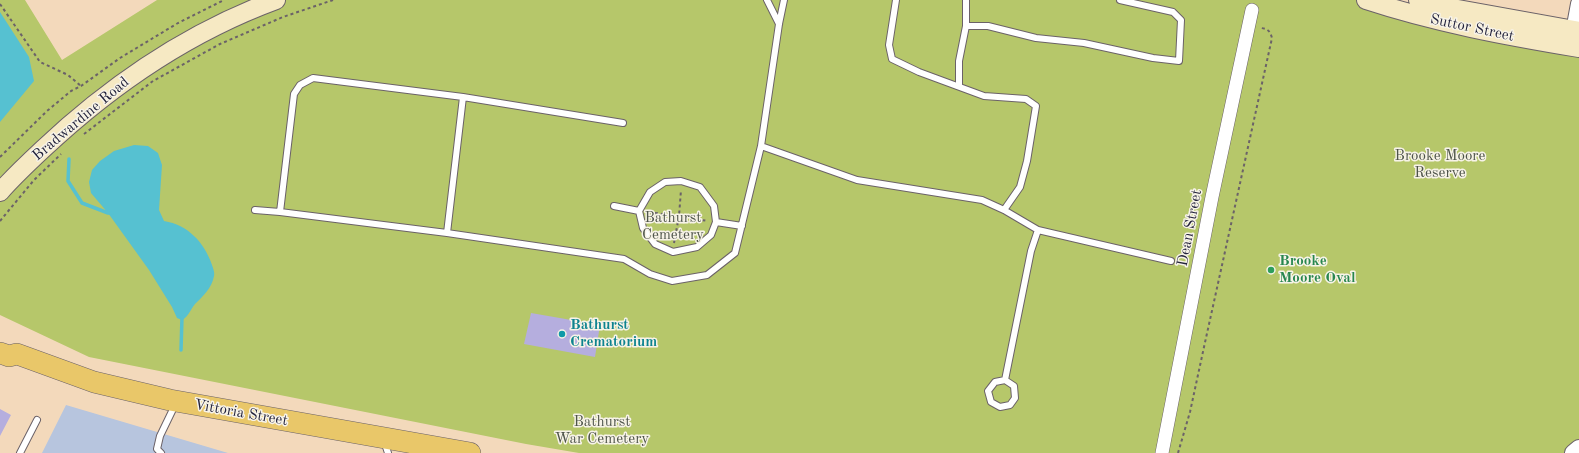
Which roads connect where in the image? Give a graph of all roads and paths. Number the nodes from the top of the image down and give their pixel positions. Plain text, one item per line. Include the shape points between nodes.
1 (224, 0) edge
2 (276, 0) edge
3 (333, 0) edge
4 (767, 0) edge
5 (784, 0) edge
6 (896, 0) edge
7 (966, 0) edge
8 (1120, 0) edge
9 (1366, 0) edge
10 (1418, 0) edge
11 (0, 4) edge
12 (1579, 4) edge
13 (1252, 10) dead end
14 (779, 24) junction
15 (1249, 25) junction
16 (966, 26) junction
17 (1576, 39) edge
18 (81, 86) junction
19 (958, 86) junction
20 (463, 97) junction
21 (623, 123) dead end
22 (82, 135) dead end
23 (761, 146) junction
24 (66, 150) dead end
25 (0, 157) edge
26 (681, 181) junction
27 (0, 192) edge
28 (614, 206) dead end
29 (255, 210) dead end
30 (1004, 210) junction
31 (640, 211) junction
32 (280, 212) junction
33 (679, 216) junction
34 (0, 221) edge
35 (716, 222) junction
36 (742, 226) junction
37 (1038, 230) junction
38 (446, 233) junction
39 (673, 252) junction
40 (1171, 261) dead end
41 (0, 338) edge
42 (9, 354) edge
43 (1005, 380) junction
44 (177, 402) junction
45 (37, 420) dead end
46 (386, 445) edge
47 (1579, 448) edge
48 (432, 450) edge
49 (157, 452) edge
50 (20, 453) edge
51 (470, 453) edge
52 (1162, 453) edge
53 (1178, 453) edge
54 (1573, 453) edge

1 - 18 path via 178,23 120,58
2 - 27 main road, Bradwardine Road via 195,37 124,81 82,114
3 - 22 path via 283,17 220,44 153,82
4 - 14 lane
5 - 14 lane
6 - 19 lane via 889,45 892,59
7 - 16 lane
8 - 16 lane via 1173,12 1181,20 1179,61 1084,43 1036,38 988,26
9 - 17 main road, Suttor Street via 1457,26
10 - 17 main road, Suttor Street
11 - 18 path via 40,62 68,75
12 - 17 street
13 - 15 street, Dean Street
14 - 23 lane
15 - 52 street, Dean Street
15 - 53 path via 1268,29 1272,38 1190,412
16 - 19 lane via 959,61
18 - 25 path via 71,90 47,111
19 - 30 lane via 984,96 1026,99 1036,106 1020,187
20 - 21 lane
20 - 32 lane via 313,78 300,85 294,94
20 - 38 lane
23 - 30 lane via 856,180 982,200
23 - 36 lane
24 - 34 path via 34,180
26 - 31 lane via 666,182 650,192
26 - 33 path
26 - 35 lane via 700,187 714,206
28 - 31 lane
29 - 32 lane
30 - 37 lane
31 - 33 path
31 - 39 lane via 643,228 655,244
32 - 38 lane
33 - 35 path
33 - 39 path
35 - 36 lane
35 - 39 lane via 711,234 697,247
36 - 38 lane via 735,253 707,276 672,281 650,274 624,259
37 - 40 lane
37 - 43 lane via 1031,251
41 - 42 highway, Vittoria Street via 14,345
42 - 44 highway, Vittoria Street via 94,382
43 - 43 lane via 1014,386 1015,398 1010,405 1000,407 991,402 988,391 995,382
44 - 46 highway, Vittoria Street
44 - 49 lane via 160,436
45 - 50 lane
46 - 48 highway, Vittoria Street
47 - 54 street
48 - 51 highway, Vittoria Street

